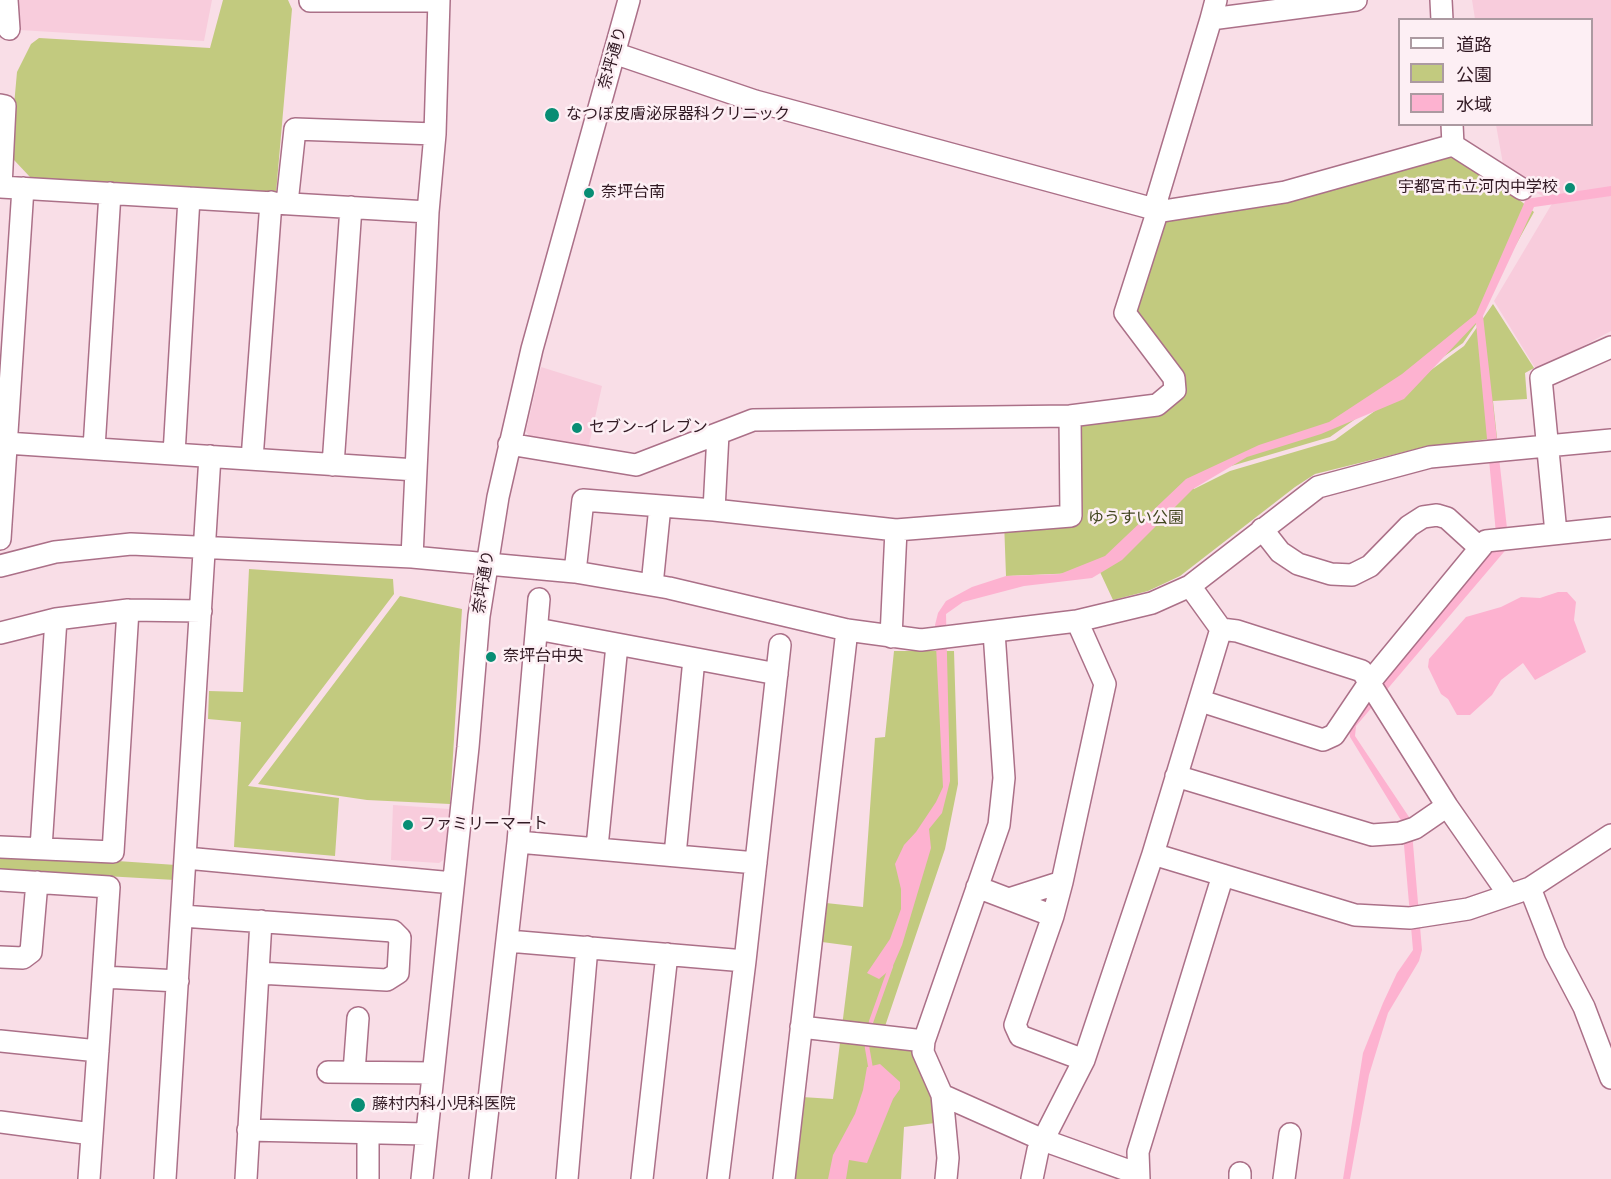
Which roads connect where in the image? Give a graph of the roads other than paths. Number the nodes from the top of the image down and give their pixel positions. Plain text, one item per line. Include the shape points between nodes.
1 (7, 0) edge
2 (629, 0) edge
3 (1356, 0) edge
4 (1441, 0) edge
5 (310, 1) edge
6 (439, 1) edge
7 (1322, 2) edge
8 (1214, 10) edge
9 (1442, 18) edge
10 (9, 29) dead end
11 (614, 53) junction
12 (4, 101) edge
13 (435, 134) junction
14 (1453, 135) edge
15 (1, 187) edge
16 (23, 188) junction
17 (1522, 189) dead end
18 (110, 193) junction
19 (189, 198) junction
20 (279, 203) junction
21 (351, 207) junction
22 (1154, 209) junction
23 (428, 212) junction
24 (1611, 347) edge
25 (4, 413) edge
26 (1070, 416) junction
27 (718, 434) junction
28 (1611, 440) edge
29 (6, 442) junction
30 (509, 444) junction
31 (1548, 444) junction
32 (94, 448) junction
33 (174, 454) junction
34 (210, 456) junction
35 (252, 459) junction
36 (333, 465) junction
37 (416, 470) junction
38 (660, 506) junction
39 (714, 510) junction
40 (1611, 528) edge
41 (896, 530) junction
42 (1262, 530) junction
43 (1556, 533) junction
44 (0, 539) edge
45 (1495, 541) junction
46 (205, 546) junction
47 (412, 557) junction
48 (487, 563) junction
49 (0, 566) edge
50 (575, 572) junction
51 (652, 585) junction
52 (1190, 586) junction
53 (539, 599) dead end
54 (128, 610) junction
55 (201, 611) junction
56 (56, 619) junction
57 (1077, 621) junction
58 (537, 629) junction
59 (1221, 629) junction
60 (847, 630) junction
61 (994, 632) junction
62 (0, 633) edge
63 (891, 638) junction
64 (616, 645) junction
65 (780, 645) dead end
66 (694, 659) junction
67 (777, 674) junction
68 (1374, 691) junction
69 (1201, 701) junction
70 (1176, 776) junction
71 (1447, 807) junction
72 (1611, 835) edge
73 (519, 842) junction
74 (0, 847) edge
75 (597, 847) junction
76 (42, 848) junction
77 (1153, 854) junction
78 (675, 855) junction
79 (186, 858) junction
80 (756, 863) junction
81 (1223, 875) junction
82 (0, 880) edge
83 (37, 882) junction
84 (1062, 882) junction
85 (453, 883) junction
86 (977, 887) junction
87 (1530, 888) junction
88 (1509, 895) junction
89 (1009, 899) junction
90 (182, 916) junction
91 (1053, 916) junction
92 (261, 921) junction
93 (508, 940) junction
94 (587, 947) junction
95 (668, 954) junction
96 (0, 957) edge
97 (746, 961) junction
98 (258, 973) junction
99 (103, 977) junction
100 (178, 981) junction
101 (358, 1018) dead end
102 (801, 1027) junction
103 (0, 1041) edge
104 (924, 1041) junction
105 (98, 1050) junction
106 (1084, 1060) junction
107 (328, 1072) dead end
108 (354, 1072) junction
109 (433, 1073) junction
110 (1611, 1078) edge
111 (942, 1095) junction
112 (0, 1122) edge
113 (248, 1130) junction
114 (92, 1134) junction
115 (368, 1134) junction
116 (426, 1134) junction
117 (1290, 1134) dead end
118 (1043, 1140) junction
119 (1139, 1177) edge
120 (89, 1179) edge
121 (165, 1179) edge
122 (246, 1179) edge
123 (368, 1179) edge
124 (422, 1179) edge
125 (480, 1179) edge
126 (567, 1179) edge
127 (642, 1179) edge
128 (718, 1179) edge
129 (784, 1179) edge
130 (946, 1179) edge
131 (1032, 1179) edge
132 (1284, 1179) edge

1 - 10 street
2 - 11 street, 奈坪通り
3 - 7 street
4 - 9 street
5 - 6 street
6 - 13 street
7 - 8 street
8 - 22 street
11 - 22 street via 755,101
11 - 30 street, 奈坪通り
12 - 15 street
13 - 20 street via 295,129
13 - 23 street
14 - 17 street
14 - 22 street via 1285,192 1163,211
15 - 16 street
16 - 18 street
16 - 25 street
18 - 19 street
18 - 32 street
19 - 20 street
19 - 33 street
20 - 21 street
20 - 35 street
21 - 23 street
21 - 36 street
22 - 26 street via 1156,216 1125,314 1174,378 1175,390 1157,405
23 - 37 street
24 - 31 street via 1541,378
25 - 29 street
26 - 27 street via 753,420
26 - 41 street via 1071,516
27 - 30 street via 636,465
27 - 39 street
28 - 31 street
29 - 32 street
29 - 44 street
30 - 48 street, 奈坪通り
31 - 42 street via 1430,457 1318,486
31 - 43 street
32 - 33 street
33 - 34 street
34 - 35 street
34 - 46 street
35 - 36 street
36 - 37 street
37 - 47 street
38 - 39 street
38 - 50 street via 583,500
38 - 51 street
39 - 41 street
40 - 43 street
41 - 63 street
42 - 45 street via 1280,552 1298,564 1331,574 1352,575 1370,566 1423,517 1447,518
42 - 52 street
43 - 45 street
45 - 68 street
46 - 47 street
46 - 49 street via 131,544 55,552
46 - 55 street
47 - 48 street
48 - 50 street
48 - 85 street, 奈坪通り
50 - 51 street
51 - 60 street
52 - 57 street via 1152,603
52 - 59 street
53 - 58 street
54 - 55 street
54 - 56 street
54 - 76 street via 113,852
55 - 79 street
56 - 62 street
56 - 76 street
57 - 61 street
57 - 84 street via 1104,684
58 - 64 street
58 - 73 street
59 - 68 street via 1362,671
59 - 69 street
60 - 63 street
60 - 102 street
61 - 63 street
61 - 86 street via 1004,778 999,825
64 - 66 street
64 - 75 street
65 - 67 street
66 - 67 street
66 - 78 street
67 - 80 street
68 - 69 street via 1334,735 1323,740
68 - 71 street
69 - 70 street
70 - 71 street via 1372,835 1407,830
70 - 77 street
71 - 88 street
72 - 87 street
73 - 75 street
73 - 93 street
74 - 76 street
75 - 78 street
77 - 81 street
77 - 106 street
78 - 80 street
79 - 85 street
79 - 90 street
80 - 97 street
81 - 88 street via 1355,915 1415,918 1468,909
81 - 119 street via 1138,1152
82 - 83 street
83 - 96 street via 31,952 23,958
83 - 99 street via 109,887
84 - 89 street
84 - 91 street
85 - 109 street, 奈坪通り
86 - 89 street
86 - 104 street
87 - 88 street
87 - 110 street via 1555,952 1584,1007
89 - 91 street
90 - 92 street
90 - 100 street
91 - 106 street via 1015,1025 1020,1036
92 - 98 street
92 - 98 street via 393,931 400,938 398,973 387,980
93 - 94 street
93 - 125 street
94 - 95 street
94 - 126 street
95 - 97 street
95 - 127 street
97 - 128 street
98 - 113 street
99 - 100 street
99 - 105 street
100 - 121 street
101 - 108 street
102 - 104 street
102 - 129 street
103 - 105 street
104 - 111 street via 923,1052
105 - 114 street
106 - 118 street
107 - 108 street
108 - 109 street
109 - 116 street, 奈坪通り
111 - 118 street
111 - 130 street
112 - 114 street
113 - 115 street
113 - 122 street
114 - 120 street
115 - 116 street
115 - 123 street
116 - 124 street, 奈坪通り
117 - 132 street
118 - 119 street
118 - 131 street

